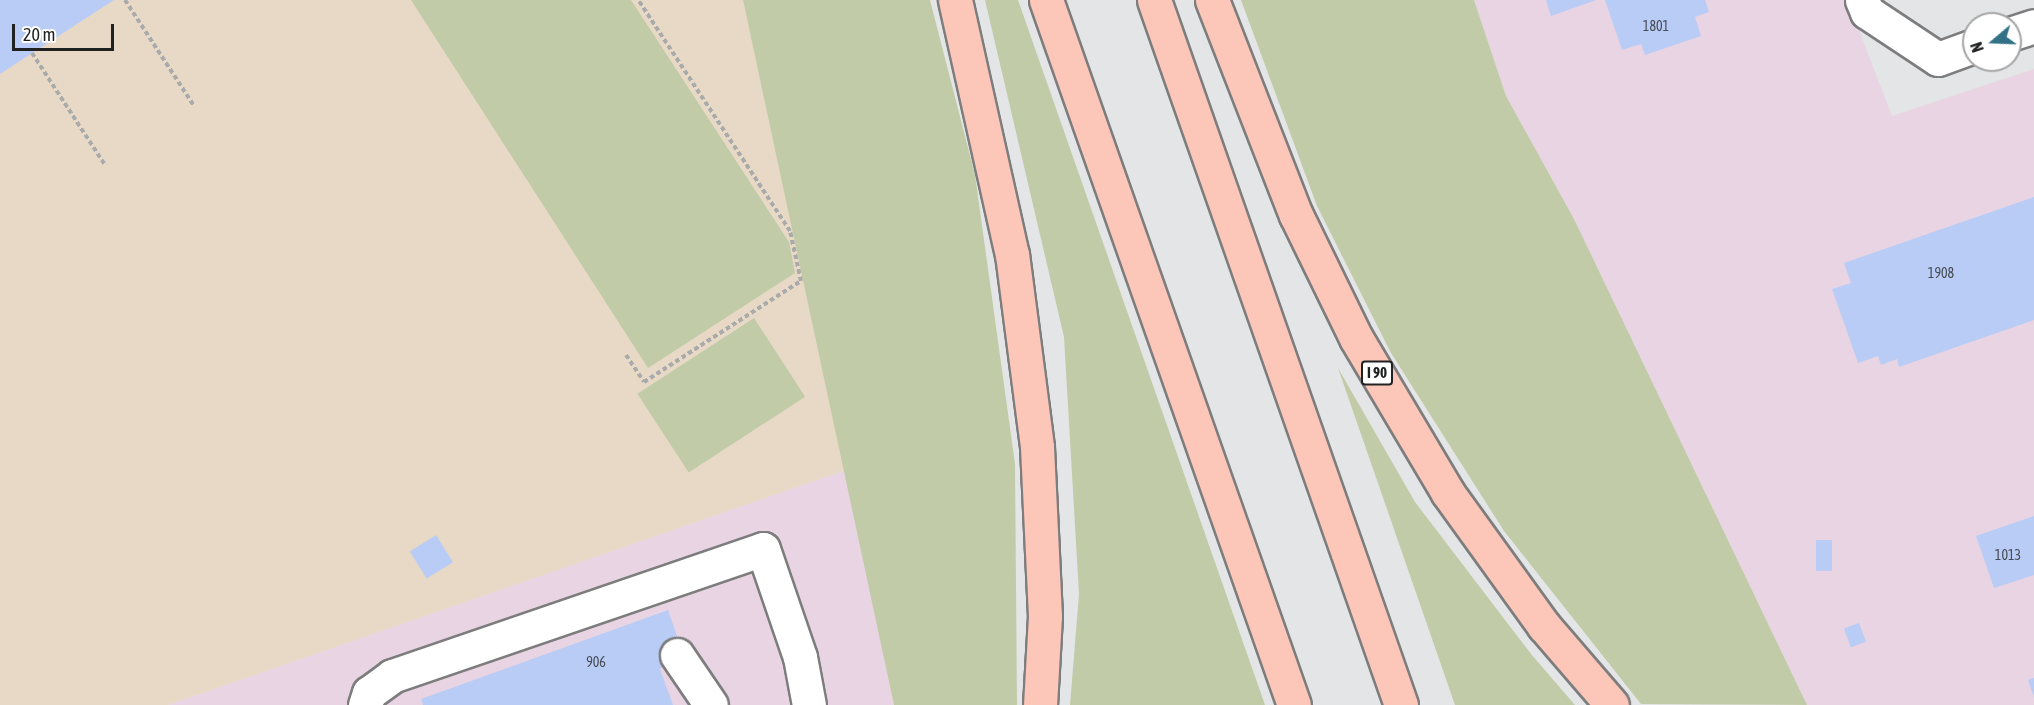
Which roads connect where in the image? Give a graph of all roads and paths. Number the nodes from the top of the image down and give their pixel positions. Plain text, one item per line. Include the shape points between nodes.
1 (125, 0) edge
2 (638, 0) edge
3 (955, 0) edge
4 (1046, 0) edge
5 (1154, 0) edge
6 (1212, 0) edge
7 (1862, 0) edge
8 (1962, 50) edge
9 (32, 53) dead end
10 (194, 106) dead end
11 (105, 165) dead end
12 (626, 355) dead end
13 (677, 655) dead end
14 (365, 705) edge
15 (711, 705) edge
16 (809, 705) edge
17 (1040, 705) edge
18 (1294, 705) edge
19 (1401, 705) edge
20 (1612, 705) edge

1 - 10 path
2 - 12 path via 790,231 801,281 644,382
3 - 17 highway via 1012,254 1037,447 1045,616
4 - 18 highway
5 - 19 highway
6 - 20 highway, I 90 via 1296,215 1356,338 1448,493 1544,626
7 - 8 street via 1867,12 1938,59
9 - 11 path
13 - 15 street
14 - 16 street via 369,693 392,676 763,549 800,657

